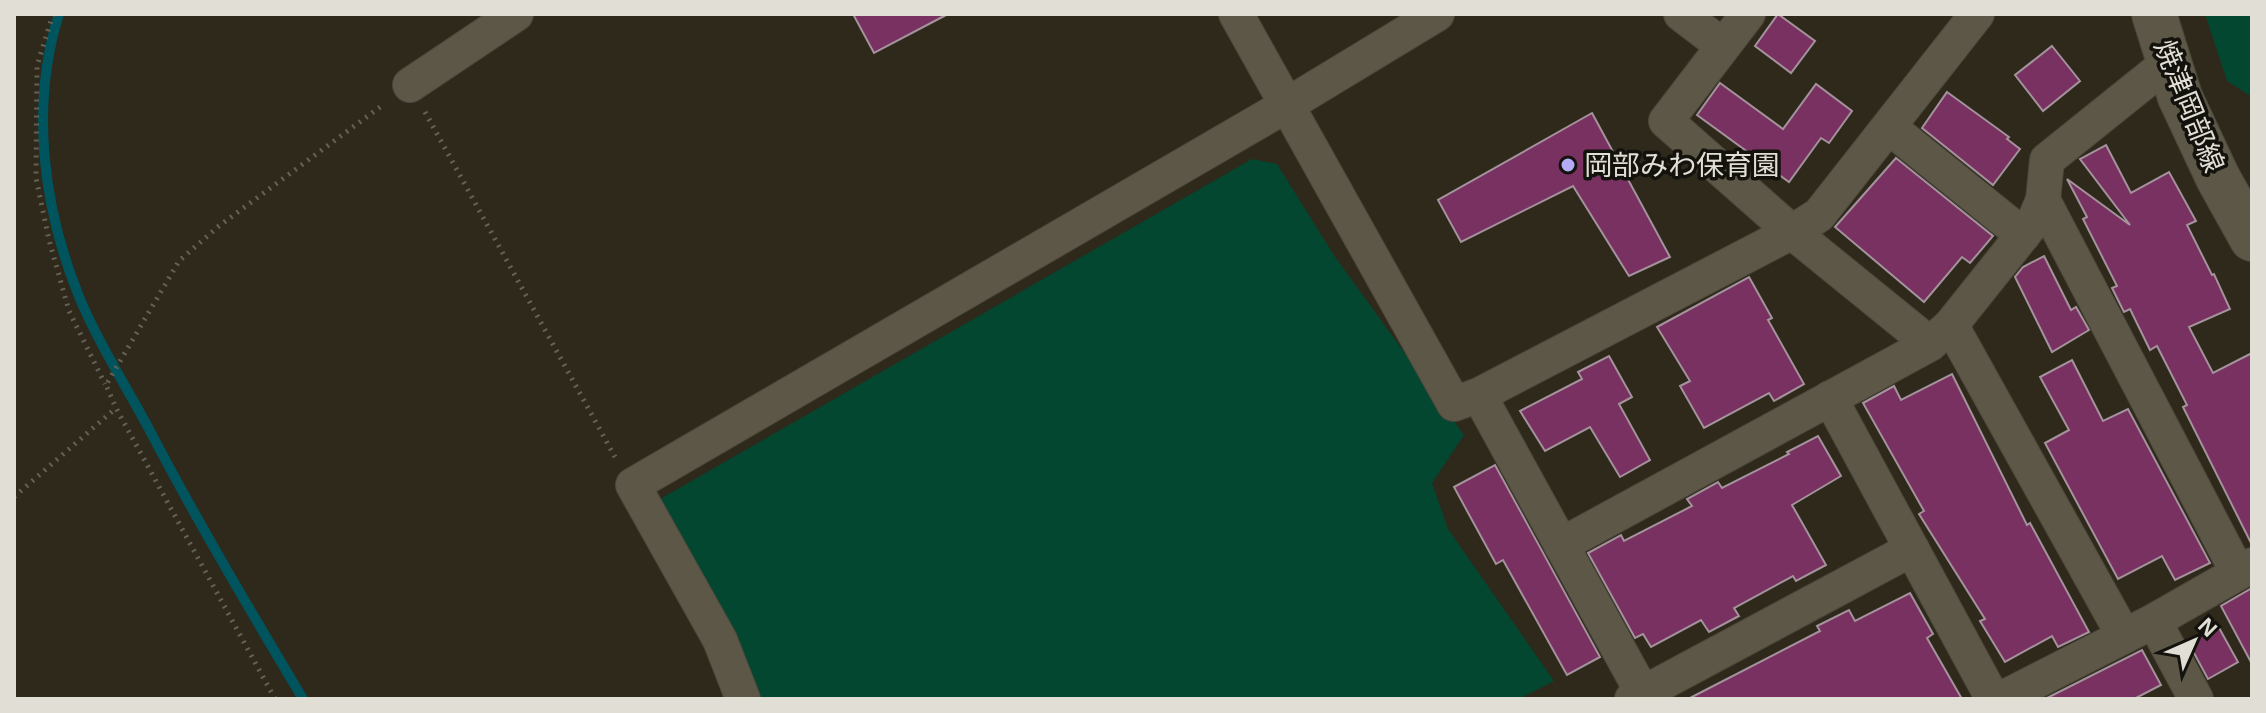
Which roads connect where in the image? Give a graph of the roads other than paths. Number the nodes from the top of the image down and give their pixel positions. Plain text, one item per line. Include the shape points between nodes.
1 (516, 14) edge
2 (1236, 14) edge
3 (1437, 14) edge
4 (1681, 14) edge
5 (1748, 14) edge
6 (1977, 14) edge
7 (2154, 14) edge
8 (1723, 46) junction
9 (2169, 62) junction
10 (410, 85) road end
11 (1287, 105) junction
12 (1889, 127) junction
13 (2043, 200) junction
14 (1792, 232) junction
15 (2023, 235) junction
16 (2252, 239) edge
17 (1940, 334) junction
18 (1479, 395) junction
19 (1830, 398) junction
20 (1561, 545) junction
21 (1912, 549) junction
22 (2245, 569) edge
23 (2139, 629) junction
24 (2021, 694) edge
25 (1640, 697) edge
26 (743, 699) edge
27 (1993, 699) edge
28 (2196, 699) edge

1 - 10 street
2 - 11 street
3 - 11 street
4 - 8 street
5 - 8 street
6 - 12 street
7 - 9 main road, 焼津岡部線
8 - 14 street via 1666,121
9 - 13 street via 2047,160
9 - 16 main road, 焼津岡部線 via 2180,97
11 - 18 street via 1454,404
11 - 26 street via 633,485 720,640
12 - 14 street via 1819,215
12 - 15 street
13 - 15 street
13 - 22 street
14 - 17 street
14 - 18 street
15 - 17 street
17 - 19 street
17 - 23 street
18 - 20 street
19 - 20 street
19 - 21 street
20 - 25 street
21 - 25 street
21 - 27 street
22 - 23 street
23 - 24 street
23 - 28 street

